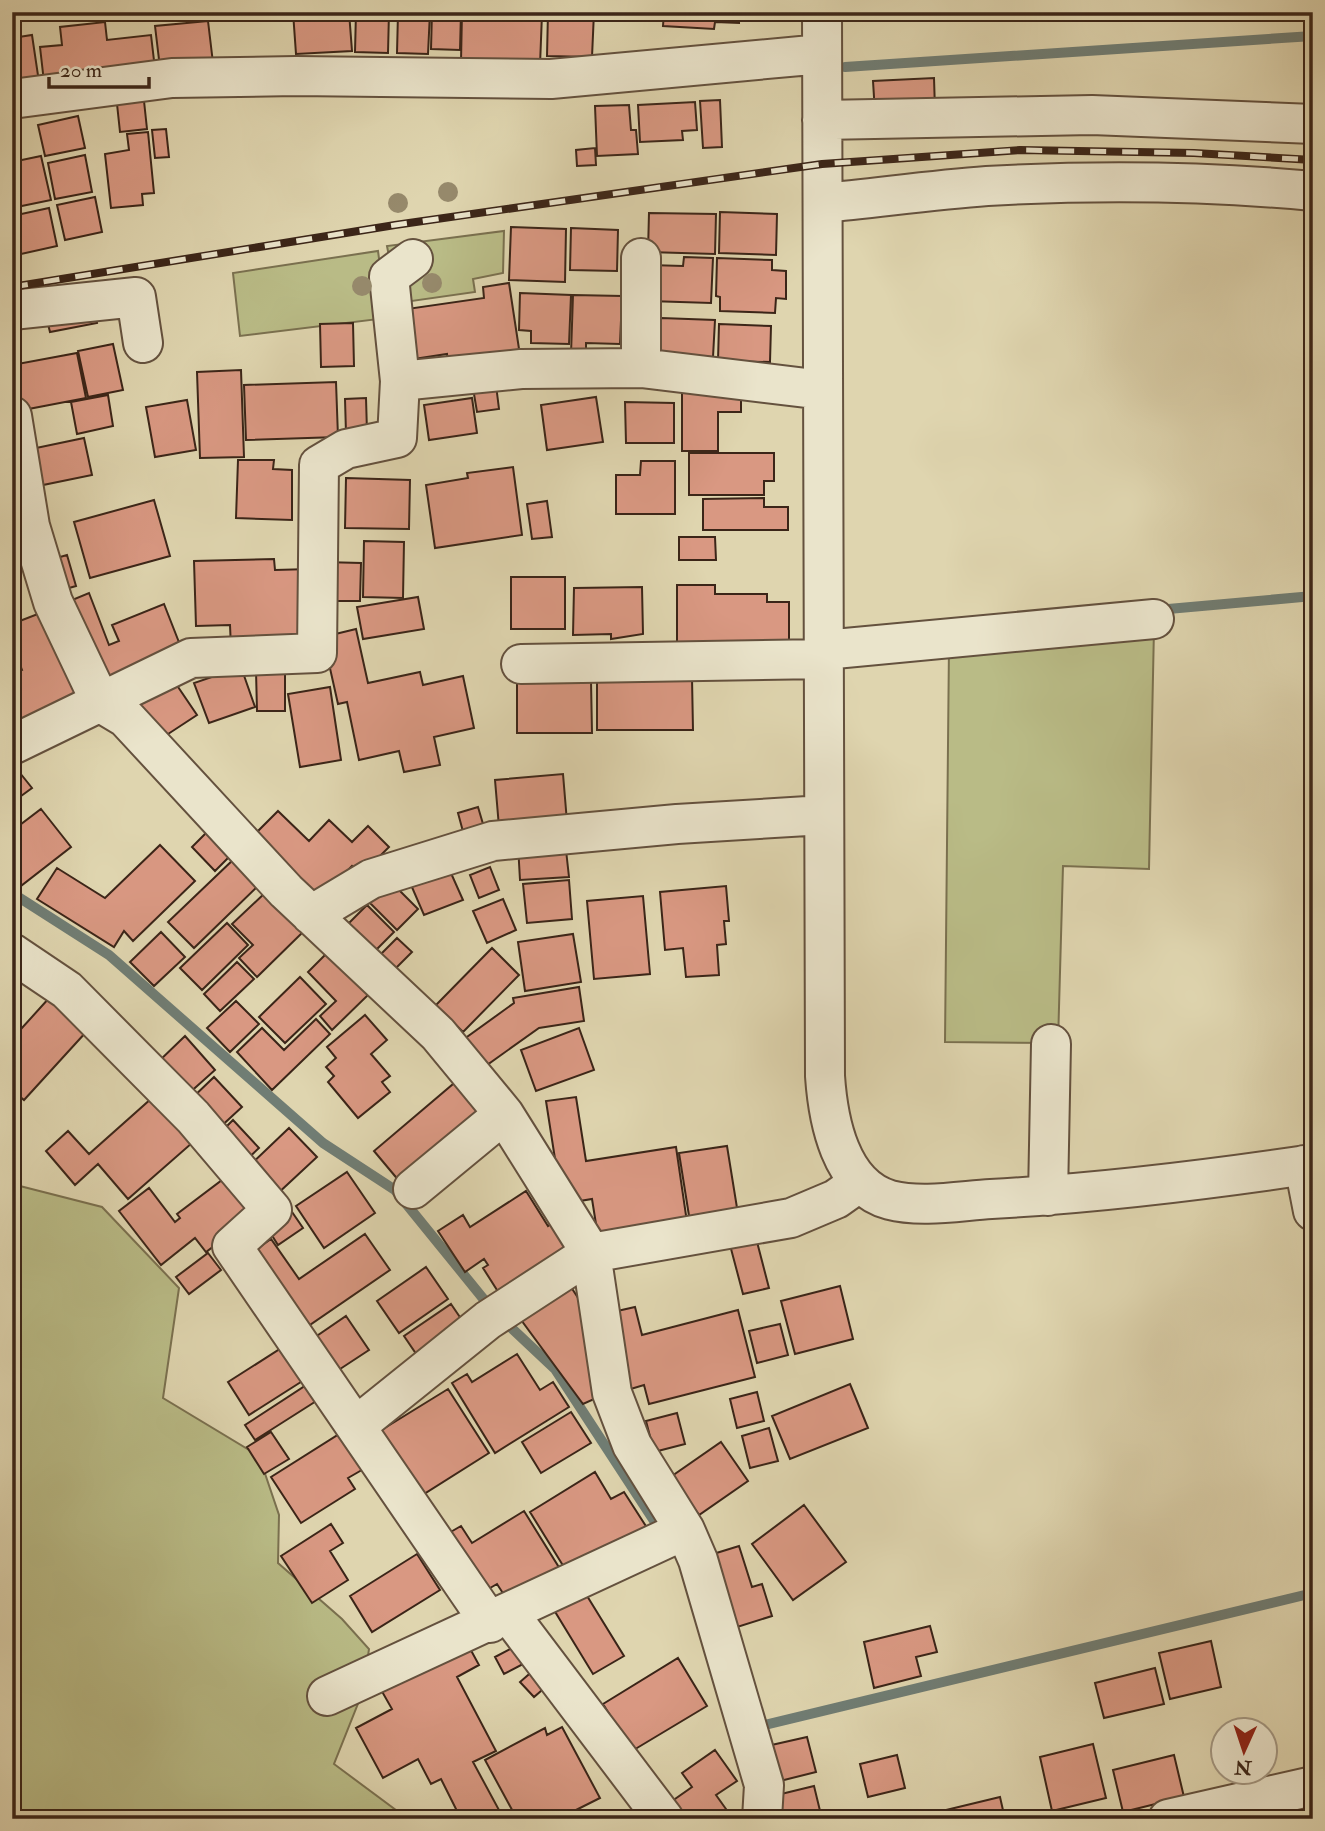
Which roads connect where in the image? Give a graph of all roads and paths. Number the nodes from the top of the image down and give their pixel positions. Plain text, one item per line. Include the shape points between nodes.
1 (822, 12) edge
2 (822, 54) junction
3 (12, 99) edge
4 (822, 120) junction
5 (1313, 124) edge
6 (1313, 191) edge
7 (823, 203) junction
8 (641, 258) dead end
9 (413, 259) dead end
10 (12, 310) edge
11 (143, 343) dead end
12 (642, 368) junction
13 (401, 381) junction
14 (823, 390) junction
15 (12, 416) edge
16 (21, 530) edge
17 (1154, 619) dead end
18 (824, 654) junction
19 (521, 664) dead end
20 (101, 703) junction
21 (12, 744) edge
22 (824, 815) junction
23 (311, 915) junction
24 (12, 953) edge
25 (1051, 1044) dead end
26 (503, 1114) junction
27 (1308, 1165) edge
28 (860, 1181) junction
29 (413, 1189) dead end
30 (1048, 1196) junction
31 (1313, 1211) edge
32 (590, 1253) junction
33 (356, 1426) junction
34 (673, 1535) junction
35 (500, 1618) junction
36 (327, 1696) dead end
37 (1313, 1786) edge
38 (664, 1819) edge
39 (762, 1819) edge
40 (1168, 1819) edge

1 - 2 street
2 - 3 street via 551,79 172,78
2 - 4 street
4 - 5 street via 1092,115
4 - 7 street
6 - 7 street via 1248,185 1103,183 986,187
7 - 14 street
8 - 12 street
9 - 13 street via 389,276
10 - 11 street via 136,297
12 - 13 street via 522,369
12 - 14 street
13 - 20 street via 397,438 346,449 319,465 317,653 191,658
14 - 18 street
15 - 16 street
16 - 20 street
17 - 18 street
18 - 19 street
18 - 22 street
20 - 21 street
20 - 23 street via 126,718
22 - 23 street via 493,841 371,879
22 - 28 street via 827,1109 840,1152
23 - 26 street via 438,1034
24 - 33 street via 67,990 192,1117 272,1210 232,1246
25 - 30 street
26 - 29 street
26 - 32 street
27 - 30 street
27 - 31 street
28 - 30 street via 889,1200 928,1203
28 - 32 street via 836,1199 792,1218
32 - 33 street via 488,1320
32 - 34 street via 612,1393
33 - 35 street
34 - 35 street
34 - 39 street via 698,1560 764,1785
35 - 36 street
35 - 38 street
37 - 40 street

